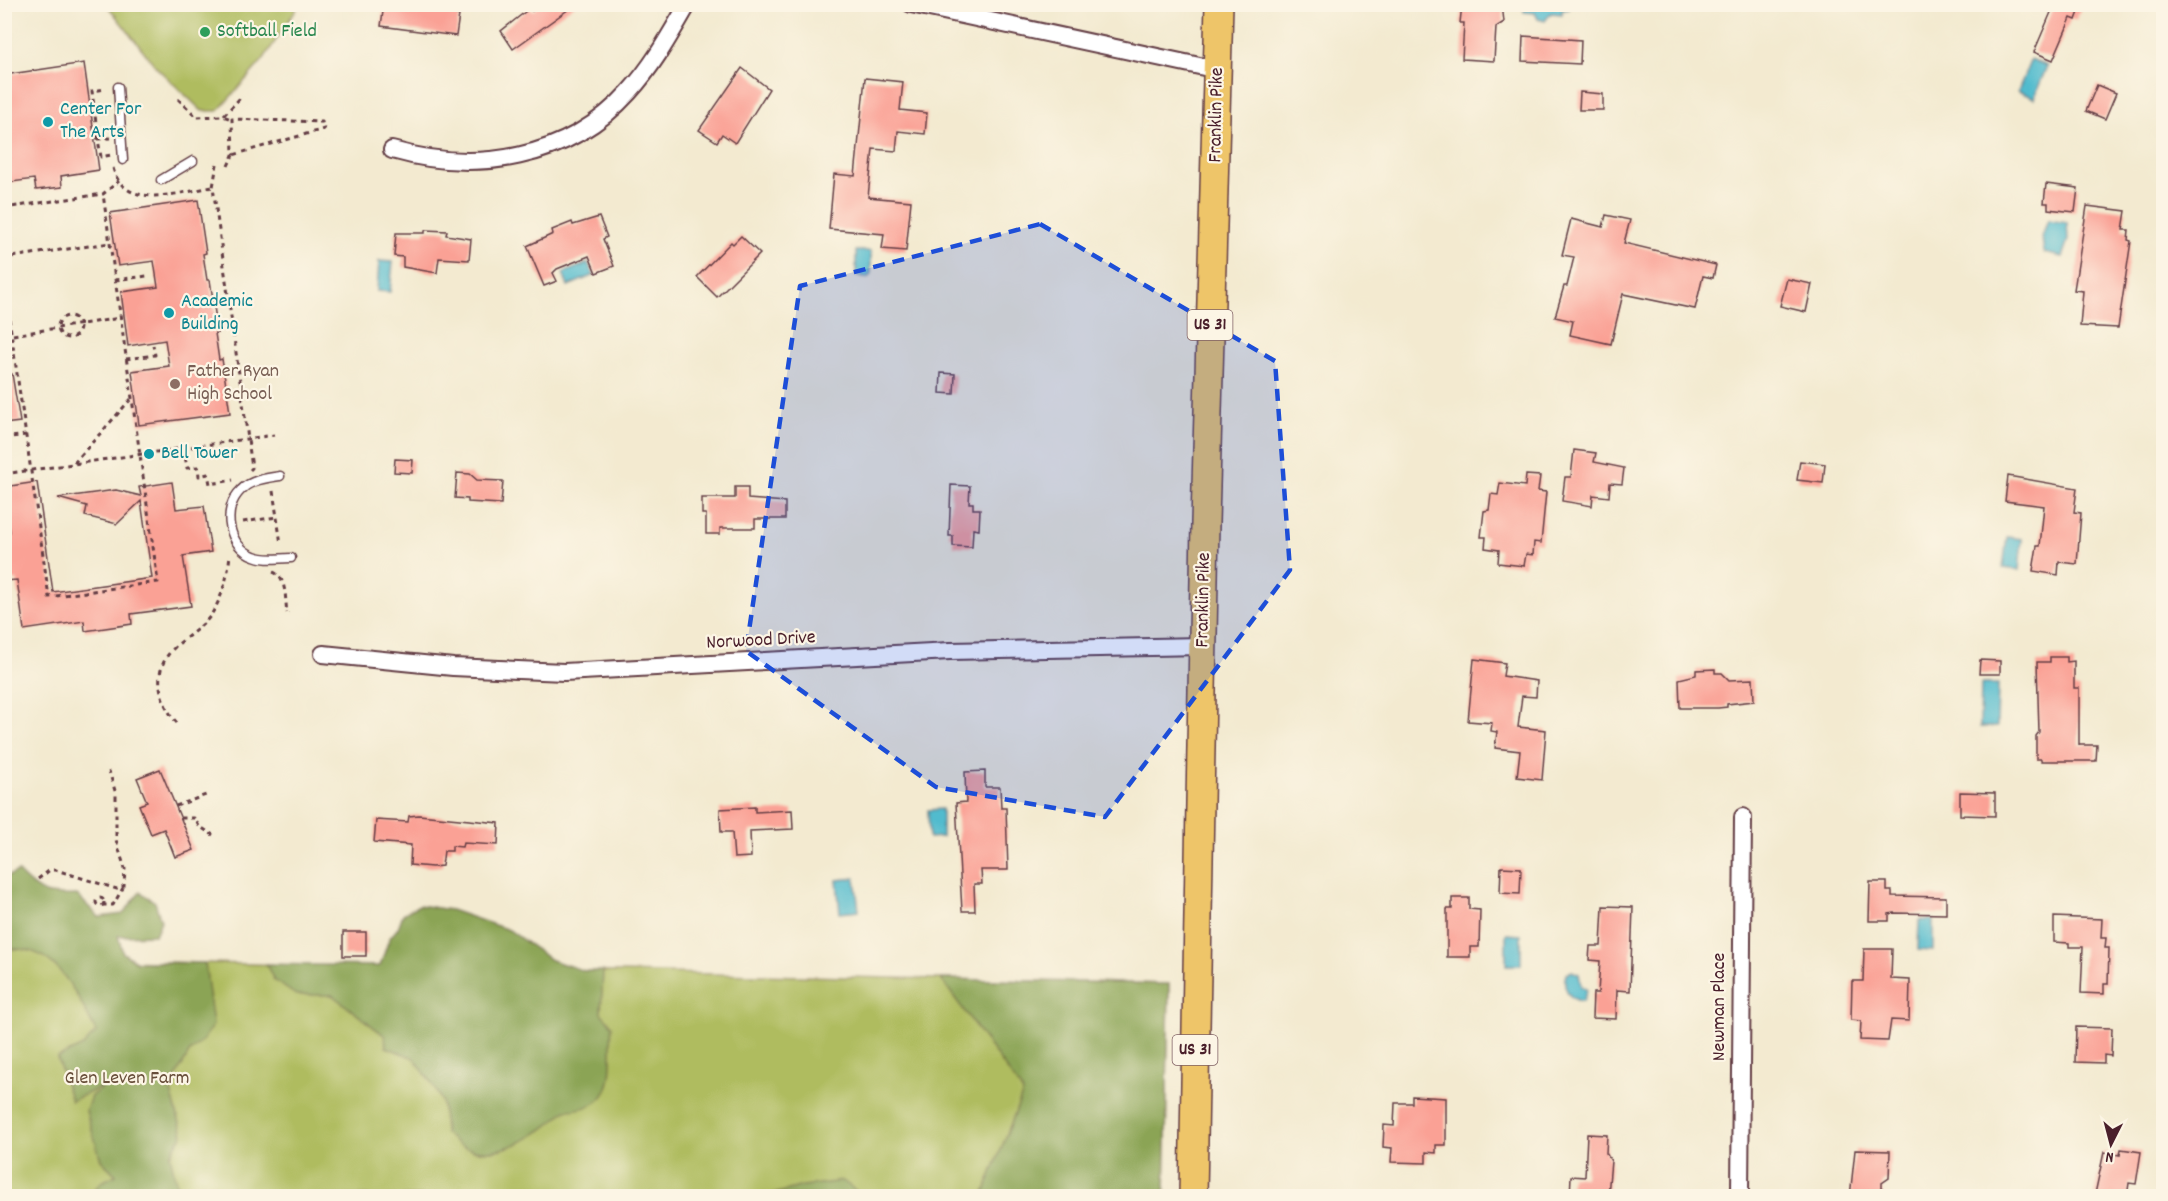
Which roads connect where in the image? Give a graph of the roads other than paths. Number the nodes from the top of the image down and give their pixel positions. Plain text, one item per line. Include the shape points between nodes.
1 (688, 4) edge
2 (911, 4) edge
3 (1219, 4) edge
4 (1218, 70) junction
5 (118, 87) road end
6 (392, 150) dead end
7 (123, 160) dead end
8 (193, 161) dead end
9 (161, 180) dead end
10 (280, 476) dead end
11 (291, 558) dead end
12 (1203, 646) junction
13 (323, 654) dead end
14 (1743, 818) dead end
15 (1193, 1197) edge
16 (1740, 1197) edge

1 - 6 street via 627,94 575,134 529,154 494,162 453,162
2 - 4 street
3 - 4 main road, Franklin Pike / US 31
4 - 12 main road, Franklin Pike / US 31
5 - 7 lane
8 - 9 lane
10 - 11 lane via 257,480 238,492 230,524 236,542 247,553 268,560
12 - 13 street, Norwood Drive via 950,651 564,672 463,668
12 - 15 main road, Franklin Pike / US 31
14 - 16 street, Newman Place

